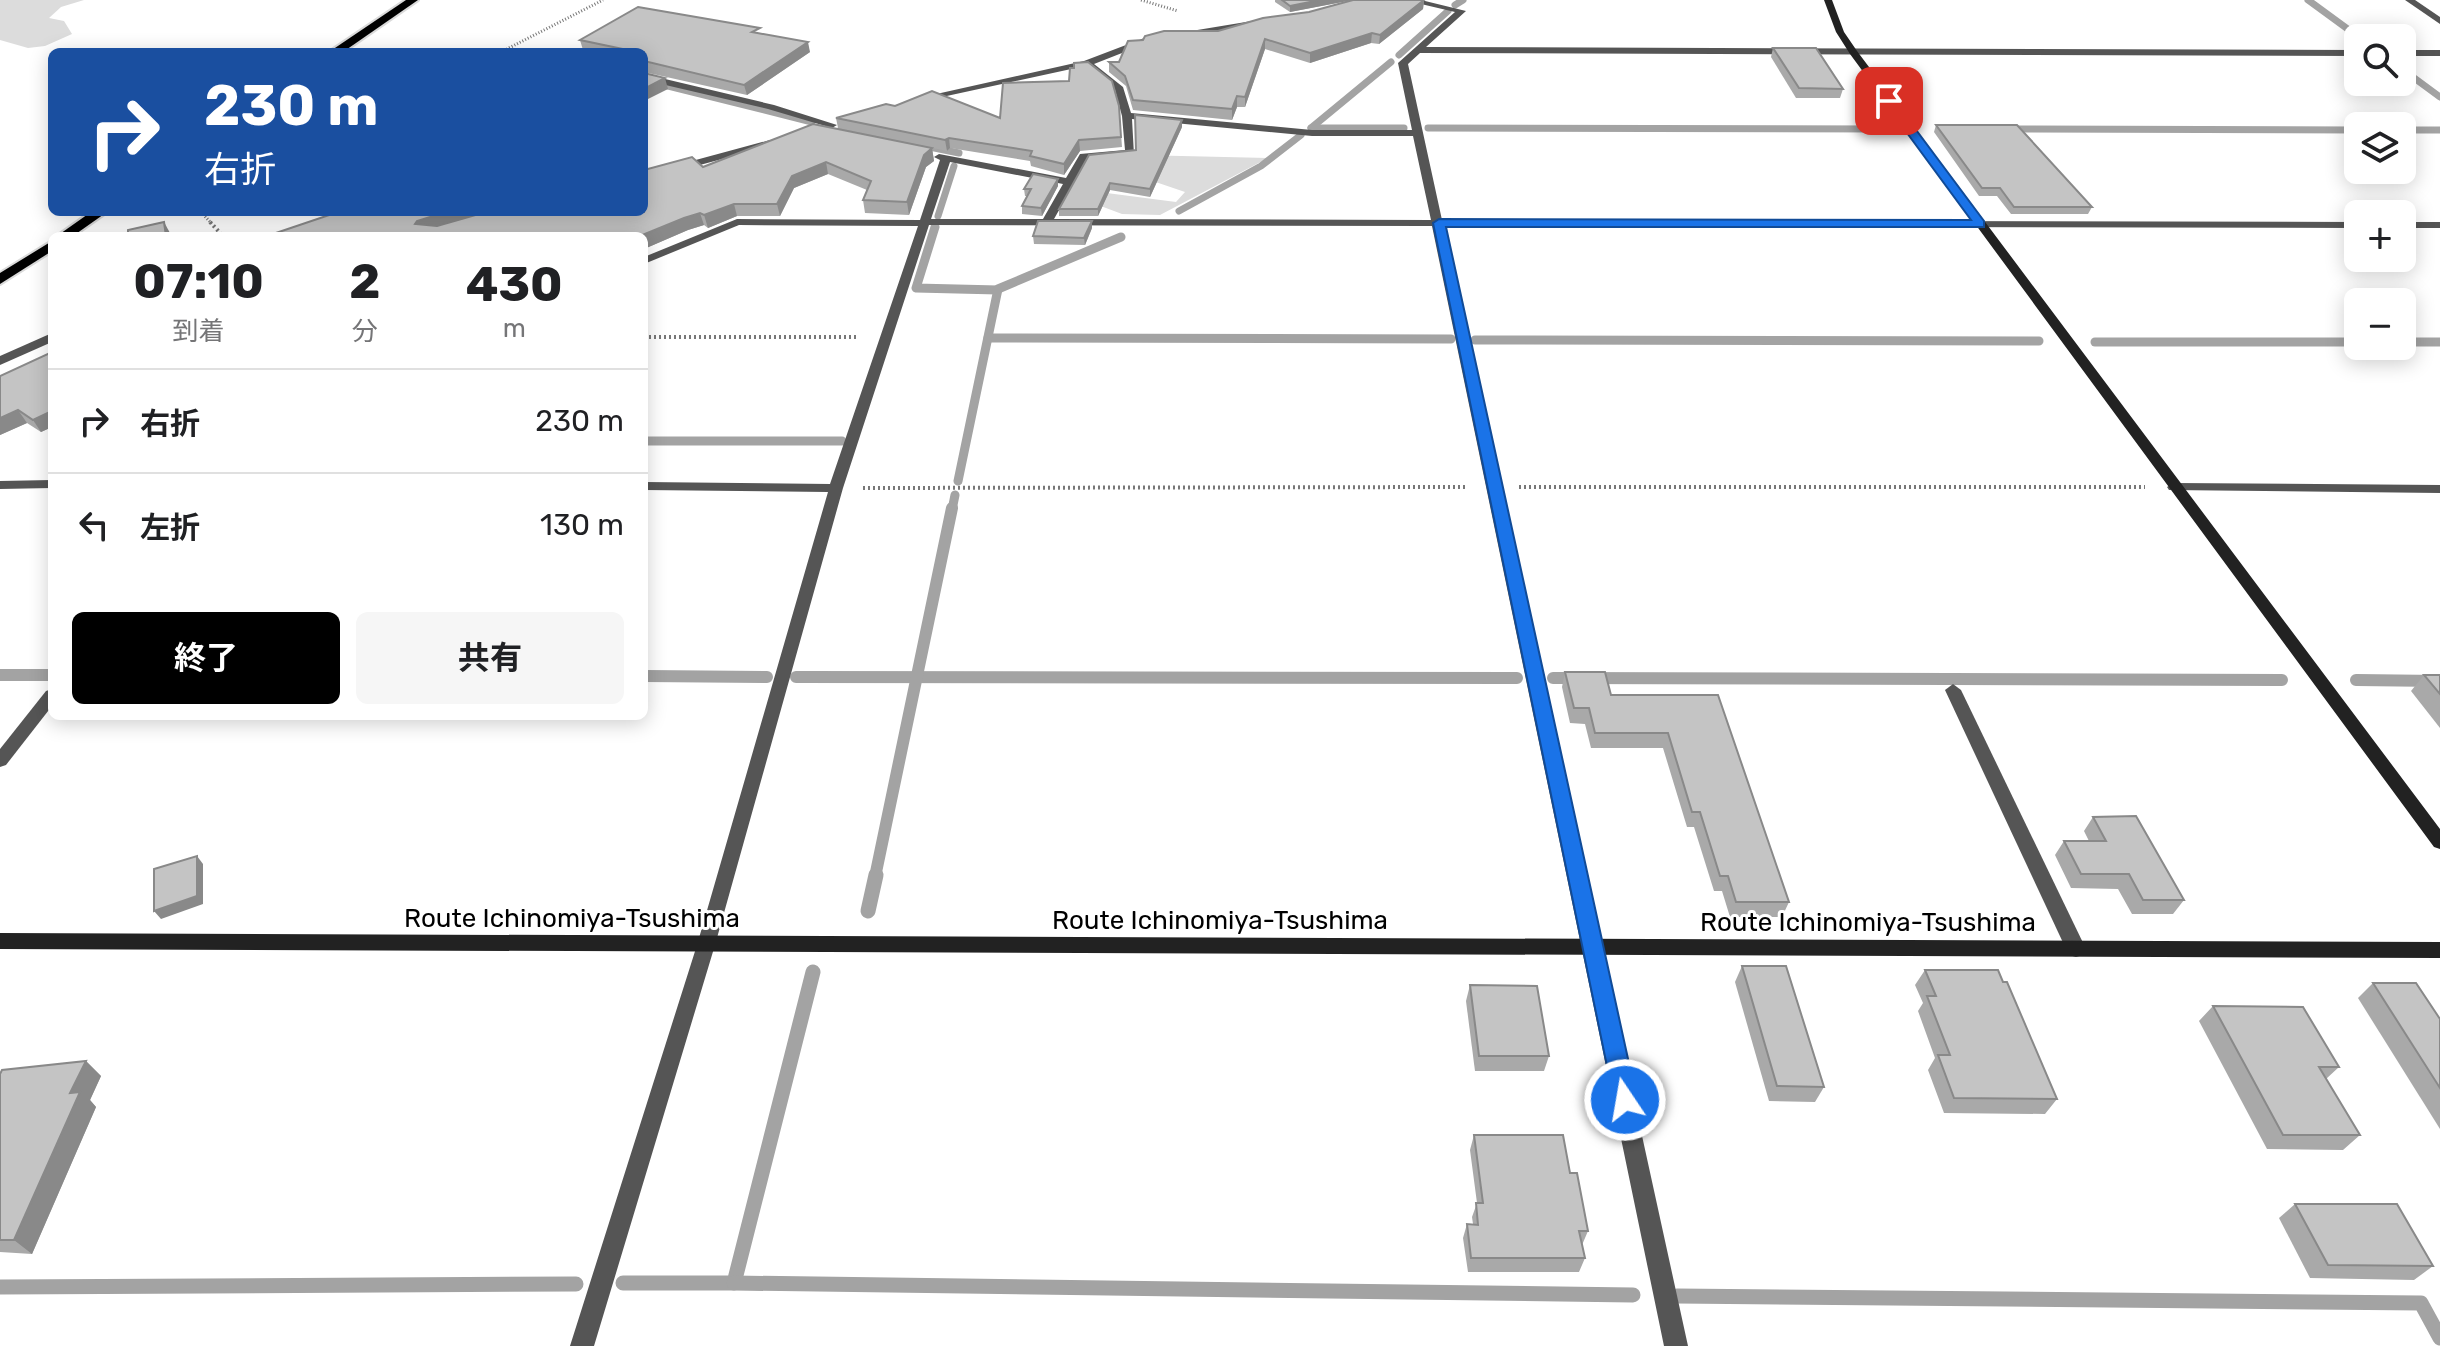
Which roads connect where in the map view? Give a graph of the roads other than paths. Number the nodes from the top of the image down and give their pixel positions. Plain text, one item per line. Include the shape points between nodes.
1 (413, 0) edge
2 (1408, 0) edge
3 (1828, 0) edge
4 (2409, 0) edge
5 (1276, 20) edge
6 (2440, 21) edge
7 (341, 48) edge
8 (1417, 50) junction
9 (1853, 52) junction
10 (2344, 53) edge
11 (2416, 53) edge
12 (2440, 53) edge
13 (1087, 63) junction
14 (648, 78) edge
15 (908, 102) edge
16 (1127, 116) junction
17 (848, 121) edge
18 (832, 125) junction
19 (1418, 133) junction
20 (845, 136) edge
21 (787, 138) edge
22 (931, 155) edge
23 (946, 158) junction
24 (648, 176) edge
25 (1069, 182) junction
26 (94, 216) edge
27 (924, 222) junction
28 (1047, 222) junction
29 (1439, 223) junction
30 (1980, 224) junction
31 (2344, 225) edge
32 (2416, 225) edge
33 (2440, 225) edge
34 (70, 232) edge
35 (48, 248) edge
36 (648, 259) edge
37 (0, 280) edge
38 (48, 339) edge
39 (0, 361) edge
40 (48, 484) edge
41 (0, 485) edge
42 (648, 486) edge
43 (2174, 487) junction
44 (836, 488) junction
45 (2440, 489) edge
46 (1953, 690) dead end
47 (48, 700) edge
48 (0, 761) edge
49 (2440, 842) edge
50 (0, 941) edge
51 (706, 945) junction
52 (1593, 947) junction
53 (2076, 949) junction
54 (2440, 950) edge
55 (582, 1346) edge
56 (1676, 1346) edge

1 - 7 main road
2 - 8 street via 1462,11
3 - 9 main road
4 - 6 street
5 - 13 street via 1163,35
8 - 9 street
8 - 19 street via 1403,63
9 - 10 street
9 - 30 main road
11 - 12 street
13 - 15 street
13 - 16 street via 1120,89
14 - 18 street
16 - 19 street via 1312,133
16 - 25 street via 1130,153 1084,156
17 - 18 street
18 - 20 street via 816,130
19 - 29 street
21 - 24 street
22 - 23 street
23 - 25 street
23 - 27 street
25 - 28 street
26 - 34 main road
27 - 28 street
27 - 36 street via 737,222
27 - 44 street
28 - 29 street
29 - 30 street
29 - 52 street
30 - 31 street
30 - 43 main road
32 - 33 street
35 - 37 main road
38 - 39 street
40 - 41 street
42 - 44 street
43 - 45 street
43 - 49 main road
44 - 51 street
46 - 53 street
47 - 48 street
50 - 51 main road, Route Ichinomiya-Tsushima
51 - 52 main road, Route Ichinomiya-Tsushima
51 - 55 street
52 - 53 main road, Route Ichinomiya-Tsushima
52 - 56 street
53 - 54 main road, Route Ichinomiya-Tsushima

